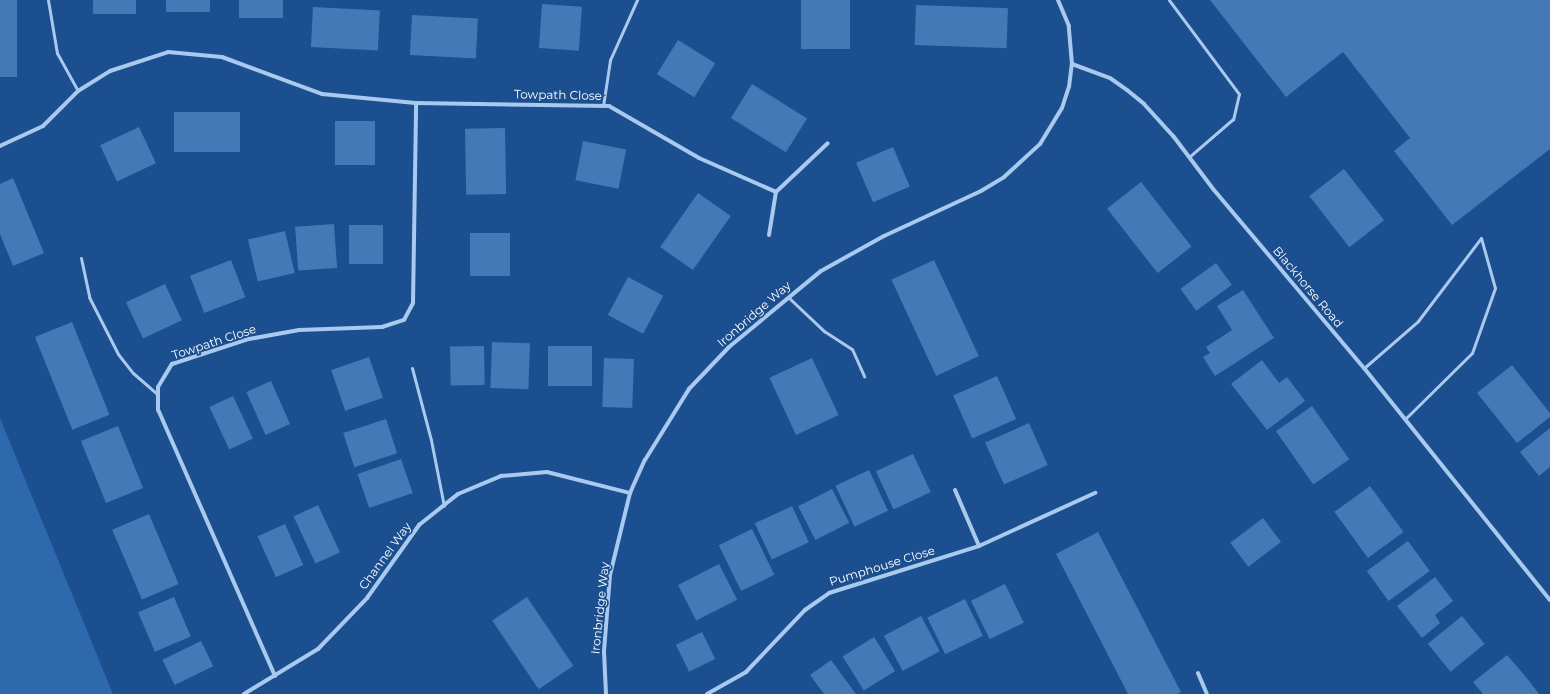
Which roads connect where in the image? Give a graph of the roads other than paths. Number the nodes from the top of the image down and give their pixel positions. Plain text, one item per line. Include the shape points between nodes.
1 (48, 0) edge
2 (637, 0) edge
3 (1058, 0) edge
4 (1169, 0) edge
5 (1072, 64) junction
6 (78, 91) junction
7 (416, 103) junction
8 (602, 106) junction
9 (828, 143) dead end
10 (0, 146) edge
11 (1189, 157) junction
12 (776, 192) junction
13 (769, 235) dead end
14 (81, 258) dead end
15 (788, 297) junction
16 (412, 368) dead end
17 (1364, 368) junction
18 (864, 376) dead end
19 (158, 395) junction
20 (1405, 419) junction
21 (955, 490) dead end
22 (630, 493) junction
23 (1095, 493) dead end
24 (444, 506) junction
25 (979, 546) junction
26 (1550, 600) edge
27 (1198, 673) dead end
28 (275, 676) junction
29 (244, 694) edge
30 (606, 694) edge
31 (707, 694) edge
32 (1207, 694) edge

1 - 6 lane via 57,53
2 - 8 lane via 610,60
3 - 5 street via 1068,26
4 - 11 lane via 1240,94 1233,119
5 - 11 street, Blackhorse Road via 1110,78 1127,90 1144,104
5 - 15 street, Ironbridge Way via 1069,87 1062,108 1044,139 1023,162 981,191 850,253 821,271
6 - 7 street, Towpath Close via 110,71 168,52 222,57 322,94
6 - 10 street, Towpath Close via 43,126
7 - 8 street, Towpath Close
7 - 19 street, Towpath Close via 413,303 404,320 382,327 299,330 249,339 172,364 158,387
8 - 12 street, Towpath Close via 609,106 700,158
9 - 12 street
11 - 17 street, Blackhorse Road
12 - 13 street
14 - 19 lane via 89,297 118,354 133,373
15 - 18 lane via 824,331 852,349
15 - 22 street, Ironbridge Way via 729,347 689,389 645,460
16 - 24 lane via 431,440
17 - 20 street, Blackhorse Road
17 - 20 lane via 1418,321 1481,238 1496,288 1472,353
19 - 28 street, Towpath Close via 158,410
20 - 26 street, Blackhorse Road
21 - 25 street
22 - 24 street, Channel Way via 547,472 501,476 458,494
22 - 30 street, Ironbridge Way via 610,575 604,651
23 - 25 street, Pumphouse Close
24 - 28 street, Channel Way via 419,525 367,598 318,649
25 - 31 street, Pumphouse Close via 829,593 805,610 746,672
27 - 32 street
28 - 29 street, Channel Way

